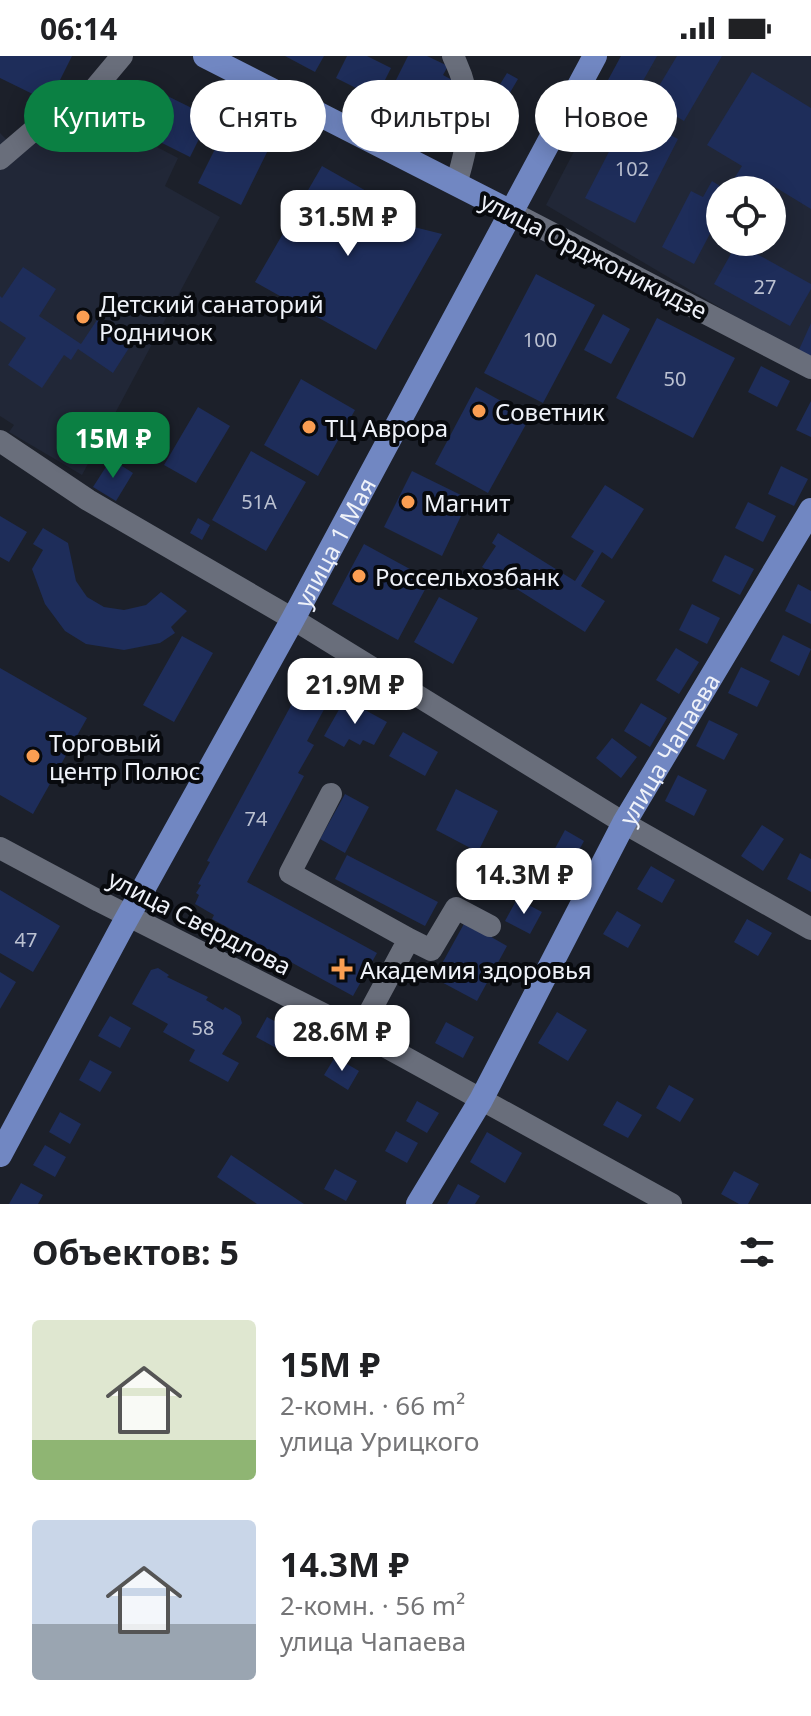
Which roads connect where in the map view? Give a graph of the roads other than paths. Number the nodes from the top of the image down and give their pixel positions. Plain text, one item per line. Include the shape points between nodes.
1 (122, 56) edge
2 (205, 56) edge
3 (453, 56) edge
4 (595, 56) edge
5 (0, 159) edge
6 (456, 184) junction
7 (511, 212) junction
8 (811, 368) edge
9 (0, 441) edge
10 (811, 510) edge
11 (293, 619) junction
12 (331, 794) dead end
13 (624, 823) junction
14 (0, 848) edge
15 (128, 916) junction
16 (490, 926) dead end
17 (811, 929) edge
18 (409, 939) junction
19 (359, 1032) junction
20 (481, 1100) junction
21 (0, 1155) edge
22 (418, 1204) edge
23 (671, 1204) edge

1 - 5 street via 80,106 35,129
2 - 6 main road, улица Орджоникидзе
3 - 6 street via 466,82 470,114 467,150
4 - 7 main road, улица 1 Мая
6 - 7 main road, улица Орджоникидзе
7 - 8 street, улица Орджоникидзе
7 - 11 main road, улица 1 Мая
9 - 11 street via 88,500
10 - 13 main road, улица Чапаева
11 - 13 street
11 - 15 main road, улица 1 Мая
12 - 18 street via 290,873
13 - 17 street
13 - 20 main road, улица Чапаева
14 - 15 street, улица Свердлова
15 - 19 street, улица Свердлова
15 - 21 main road, улица 1 Мая
16 - 18 street via 456,908 431,950
18 - 19 street
19 - 20 street, улица Свердлова
20 - 22 main road, улица Чапаева
20 - 23 street, улица Свердлова

